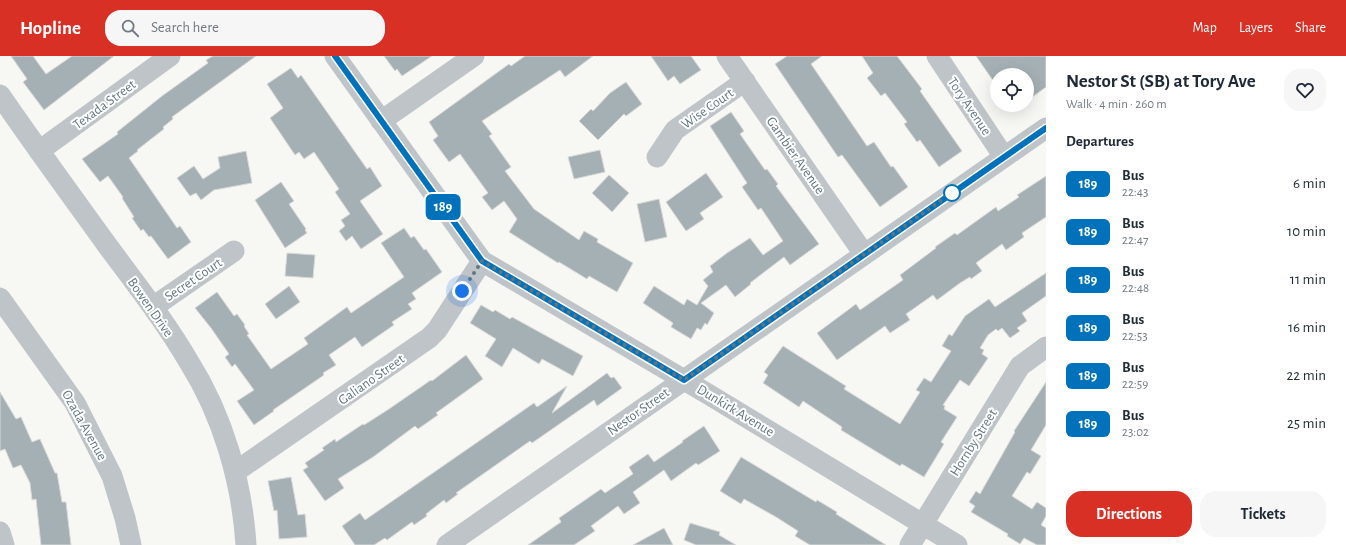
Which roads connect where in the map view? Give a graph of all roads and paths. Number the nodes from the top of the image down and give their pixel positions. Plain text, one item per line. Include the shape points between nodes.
1 (170, 56) edge
2 (335, 56) edge
3 (474, 56) edge
4 (728, 56) edge
5 (936, 56) edge
6 (745, 81) junction
7 (0, 95) edge
8 (381, 121) junction
9 (1046, 128) edge
10 (39, 151) junction
11 (657, 157) dead end
12 (1004, 157) junction
13 (234, 251) dead end
14 (864, 254) junction
15 (482, 261) junction
16 (0, 298) edge
17 (152, 307) junction
18 (1046, 347) edge
19 (684, 380) junction
20 (235, 472) junction
21 (922, 524) junction
22 (0, 532) edge
23 (4, 545) edge
24 (131, 545) edge
25 (246, 545) edge
26 (447, 545) edge
27 (910, 545) edge
28 (957, 545) edge

1 - 10 street, Texada Street
2 - 8 street, Dunkirk Avenue
3 - 8 street
4 - 6 street, Gambier Avenue
5 - 12 street, Tory Avenue
6 - 11 street, Wise Court via 675,130
6 - 14 street, Gambier Avenue
7 - 10 street, Bowen Drive
8 - 15 street, Dunkirk Avenue
9 - 12 street, Nestor Street
10 - 17 street, Bowen Drive
12 - 14 street, Nestor Street
13 - 17 street, Secret Court
14 - 19 street, Nestor Street
15 - 19 street, Dunkirk Avenue
15 - 20 street, Galiano Street via 438,330 429,338
16 - 24 street, Ozada Avenue via 76,403 112,476
17 - 20 street, Bowen Drive via 190,362 214,411
18 - 21 street, Hornby Street via 1020,366
19 - 21 street, Dunkirk Avenue
19 - 26 street, Nestor Street
20 - 25 street, Bowen Drive via 241,497
21 - 27 street, Hornby Street
21 - 28 street, Dunkirk Avenue
22 - 23 street

